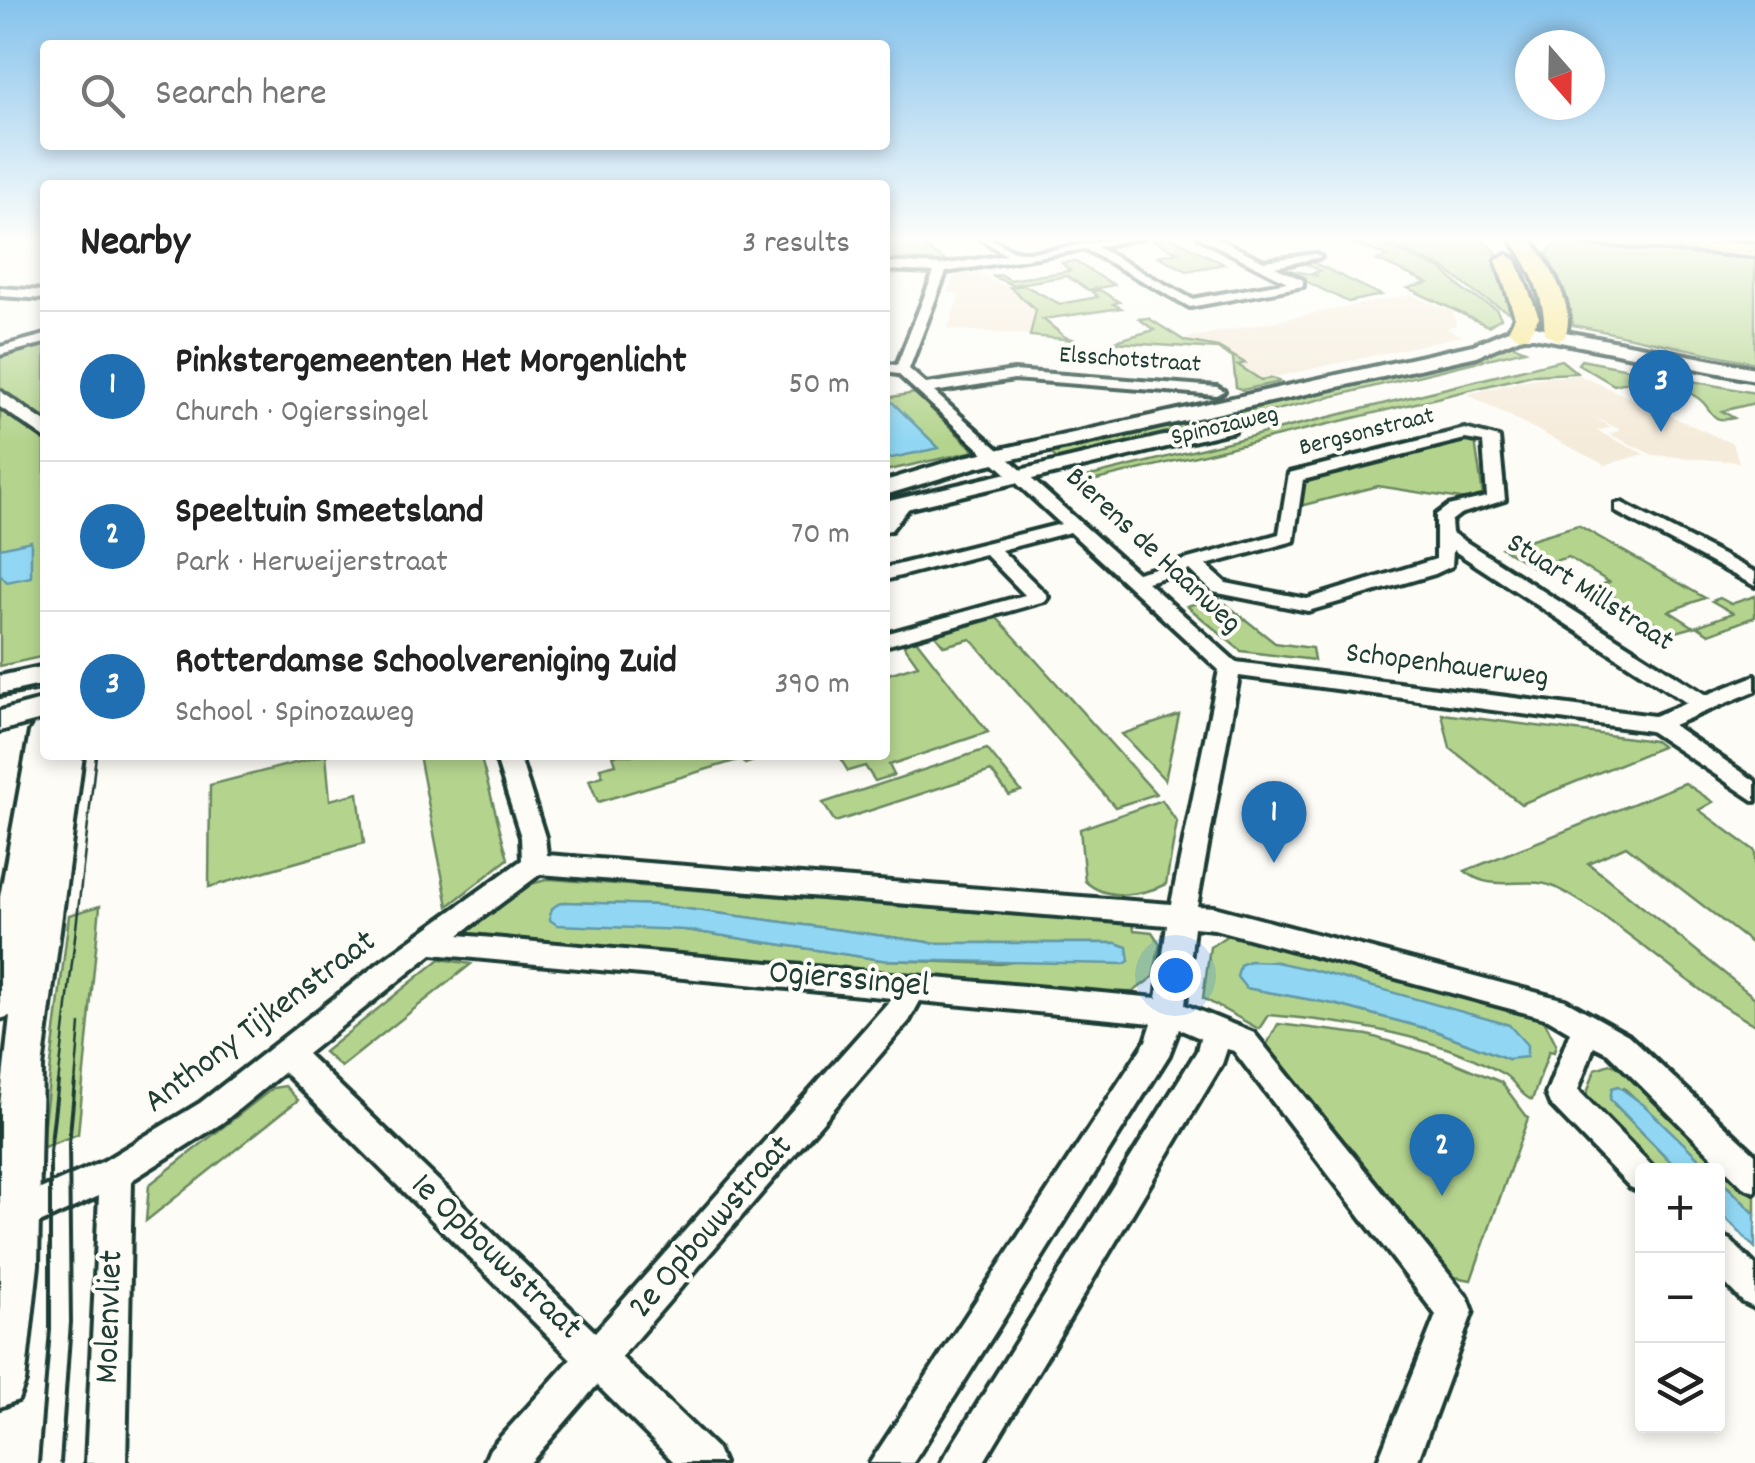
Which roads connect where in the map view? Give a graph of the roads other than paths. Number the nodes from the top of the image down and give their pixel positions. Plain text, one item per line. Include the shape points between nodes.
1 (927, 305) edge
2 (1523, 305) edge
3 (1554, 305) edge
4 (1520, 331) junction
5 (40, 340) edge
6 (1544, 343) junction
7 (0, 352) edge
8 (1502, 363) dead end
9 (890, 369) edge
10 (902, 370) junction
11 (1755, 374) edge
12 (0, 381) edge
13 (1755, 384) edge
14 (922, 389) junction
15 (1216, 391) dead end
16 (0, 397) edge
17 (40, 401) edge
18 (40, 428) edge
19 (998, 456) junction
20 (1022, 477) junction
21 (891, 500) edge
22 (1496, 500) joint
23 (1622, 508) dead end
24 (1072, 526) junction
25 (1442, 535) junction
26 (989, 548) junction
27 (1193, 564) junction
28 (890, 573) edge
29 (1132, 580) junction
30 (1755, 580) edge
31 (890, 639) edge
32 (1230, 668) junction
33 (40, 675) edge
34 (1755, 682) edge
35 (0, 685) edge
36 (1702, 702) junction
37 (40, 710) edge
38 (0, 721) edge
39 (1656, 724) junction
40 (40, 760) edge
41 (67, 760) edge
42 (510, 760) edge
43 (1755, 793) edge
44 (535, 864) junction
45 (1182, 914) junction
46 (429, 943) junction
47 (913, 987) junction
48 (0, 1002) edge
49 (1170, 1012) junction
50 (1586, 1027) junction
51 (1216, 1034) junction
52 (286, 1054) junction
53 (1635, 1169) edge
54 (116, 1172) junction
55 (1755, 1176) edge
56 (8, 1221) edge
57 (1719, 1253) edge
58 (1755, 1290) edge
59 (598, 1359) junction
60 (0, 1382) edge
61 (106, 1463) edge
62 (504, 1463) edge
63 (703, 1463) edge
64 (890, 1463) edge
65 (962, 1463) edge
66 (1397, 1463) edge

1 - 10 street
2 - 4 highway
3 - 6 highway
4 - 6 main road
4 - 19 main road, Spinozaweg via 1476,350
5 - 7 street
6 - 11 main road
6 - 13 main road
8 - 20 main road, Spinozaweg
9 - 10 street
10 - 14 street, Bierens de Haanweg
12 - 17 main road
14 - 15 street, Elsschotstraat via 1014,375
14 - 19 street, Bierens de Haanweg
16 - 18 main road
19 - 20 street, Bierens de Haanweg
19 - 21 main road, Spinozaweg
20 - 21 main road, Spinozaweg
20 - 24 street, Bierens de Haanweg
22 - 25 street, Stuart Millstraat via 1454,510 1442,519
22 - 27 street, Bergsonstraat via 1491,438 1465,434 1295,477 1288,537
23 - 30 street
24 - 26 street
24 - 29 street, Bierens de Haanweg
25 - 27 street, Stuart Millstraat via 1445,562 1308,605 1220,588
25 - 36 street, Stuart Millstraat
26 - 28 street
26 - 31 street via 1038,598
27 - 29 street, Bergsonstraat
29 - 32 street, Bierens de Haanweg
32 - 39 street, Schopenhauerweg
32 - 45 street, Bierens de Haanweg
33 - 35 main road
34 - 36 street
36 - 39 street
37 - 38 main road
39 - 43 street
40 - 48 main road
41 - 56 main road via 22,1068
42 - 44 street
44 - 45 street
44 - 46 street, Anthony Tijkenstraat
45 - 49 street
45 - 50 street via 1462,982 1556,1009
46 - 47 street, Ogierssingel
46 - 52 street, Anthony Tijkenstraat
47 - 49 street, Ogierssingel
47 - 59 street, 2e Opbouwstraat
49 - 51 street
49 - 64 street via 1159,1046
50 - 53 street via 1561,1094
50 - 55 street via 1618,1044
51 - 65 street via 1210,1055
51 - 66 street via 1244,1042 1455,1311
52 - 54 street, Anthony Tijkenstraat via 211,1113
52 - 59 street, 1e Opbouwstraat
54 - 56 street, Anthony Tijkenstraat
54 - 61 street, Molenvliet
56 - 60 main road via 15,1265
57 - 58 street
59 - 62 street, 2e Opbouwstraat
59 - 63 street, 1e Opbouwstraat

